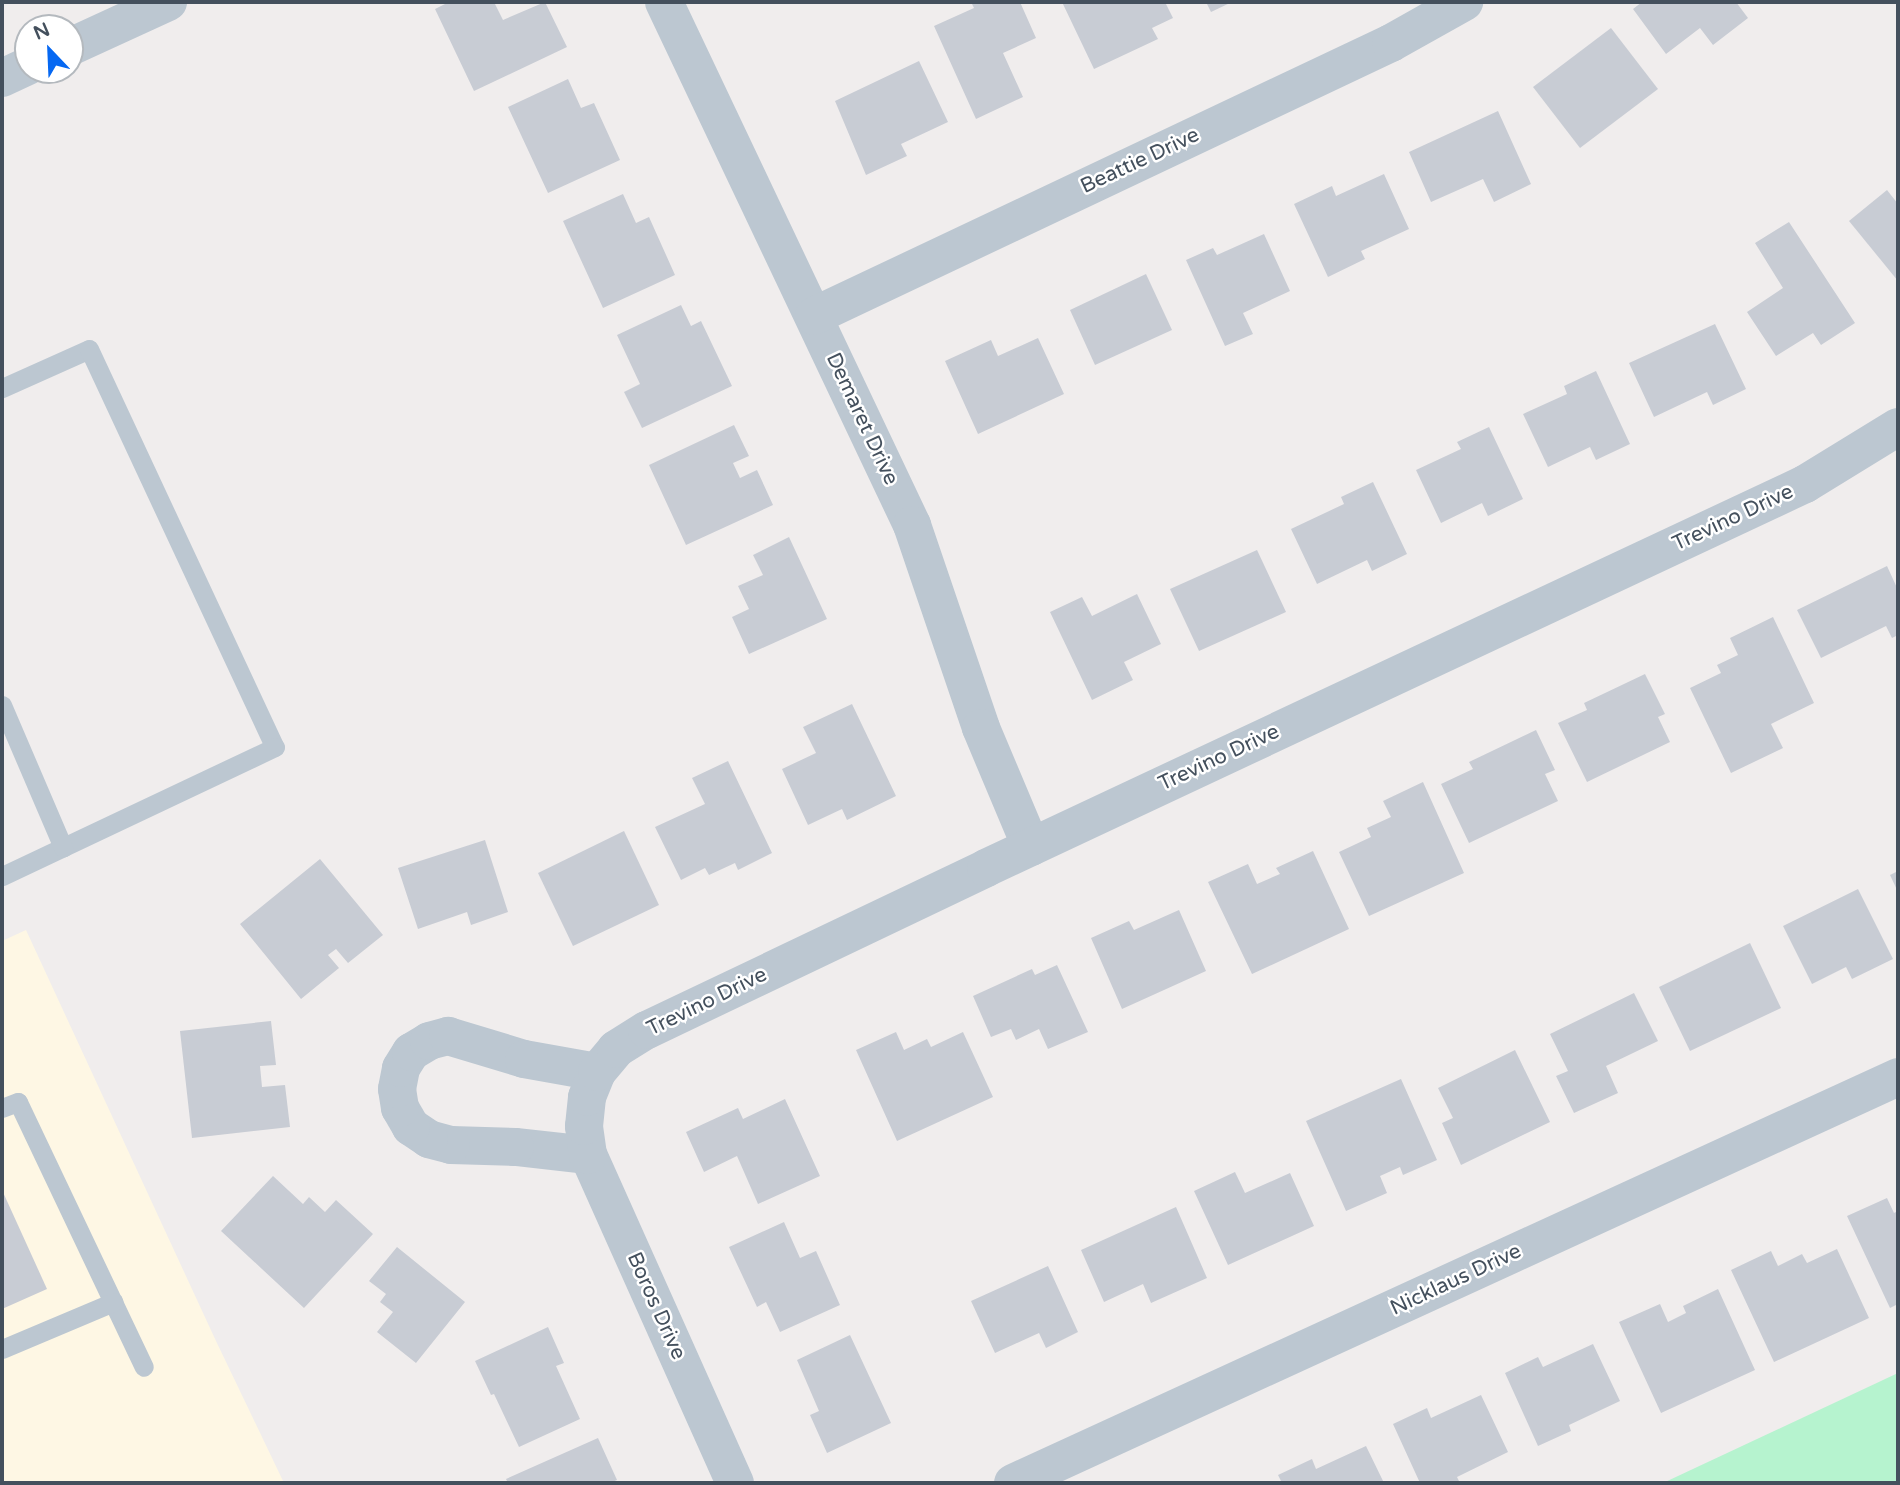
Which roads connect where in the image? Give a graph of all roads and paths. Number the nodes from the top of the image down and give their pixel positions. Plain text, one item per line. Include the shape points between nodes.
1 (169, 2) edge
2 (664, 2) edge
3 (1464, 2) edge
4 (84, 41) edge
5 (814, 316) junction
6 (2, 388) edge
7 (1898, 427) edge
8 (2, 705) edge
9 (63, 847) junction
10 (1031, 847) junction
11 (2, 876) edge
12 (597, 1072) junction
13 (1898, 1077) edge
14 (2, 1108) edge
15 (586, 1140) junction
16 (114, 1302) junction
17 (2, 1349) edge
18 (144, 1367) dead end
19 (735, 1483) edge
20 (1013, 1483) edge

1 - 4 street
2 - 5 street, Demaret Drive
3 - 5 street, Beattie Drive via 1391,43
5 - 10 street, Demaret Drive via 912,525 981,728
6 - 9 lane via 89,349 275,747
7 - 10 street, Trevino Drive via 1805,484
8 - 9 lane
9 - 11 lane
10 - 12 street, Trevino Drive via 647,1030 616,1049
12 - 15 street, Trevino Drive via 587,1097
12 - 15 street via 524,1059 448,1036 411,1052 401,1068 397,1089 400,1108 411,1128 451,1145 515,1147
13 - 20 street, Nicklaus Drive
14 - 16 lane via 19,1102
15 - 19 street, Boros Drive
16 - 17 lane
16 - 18 lane

